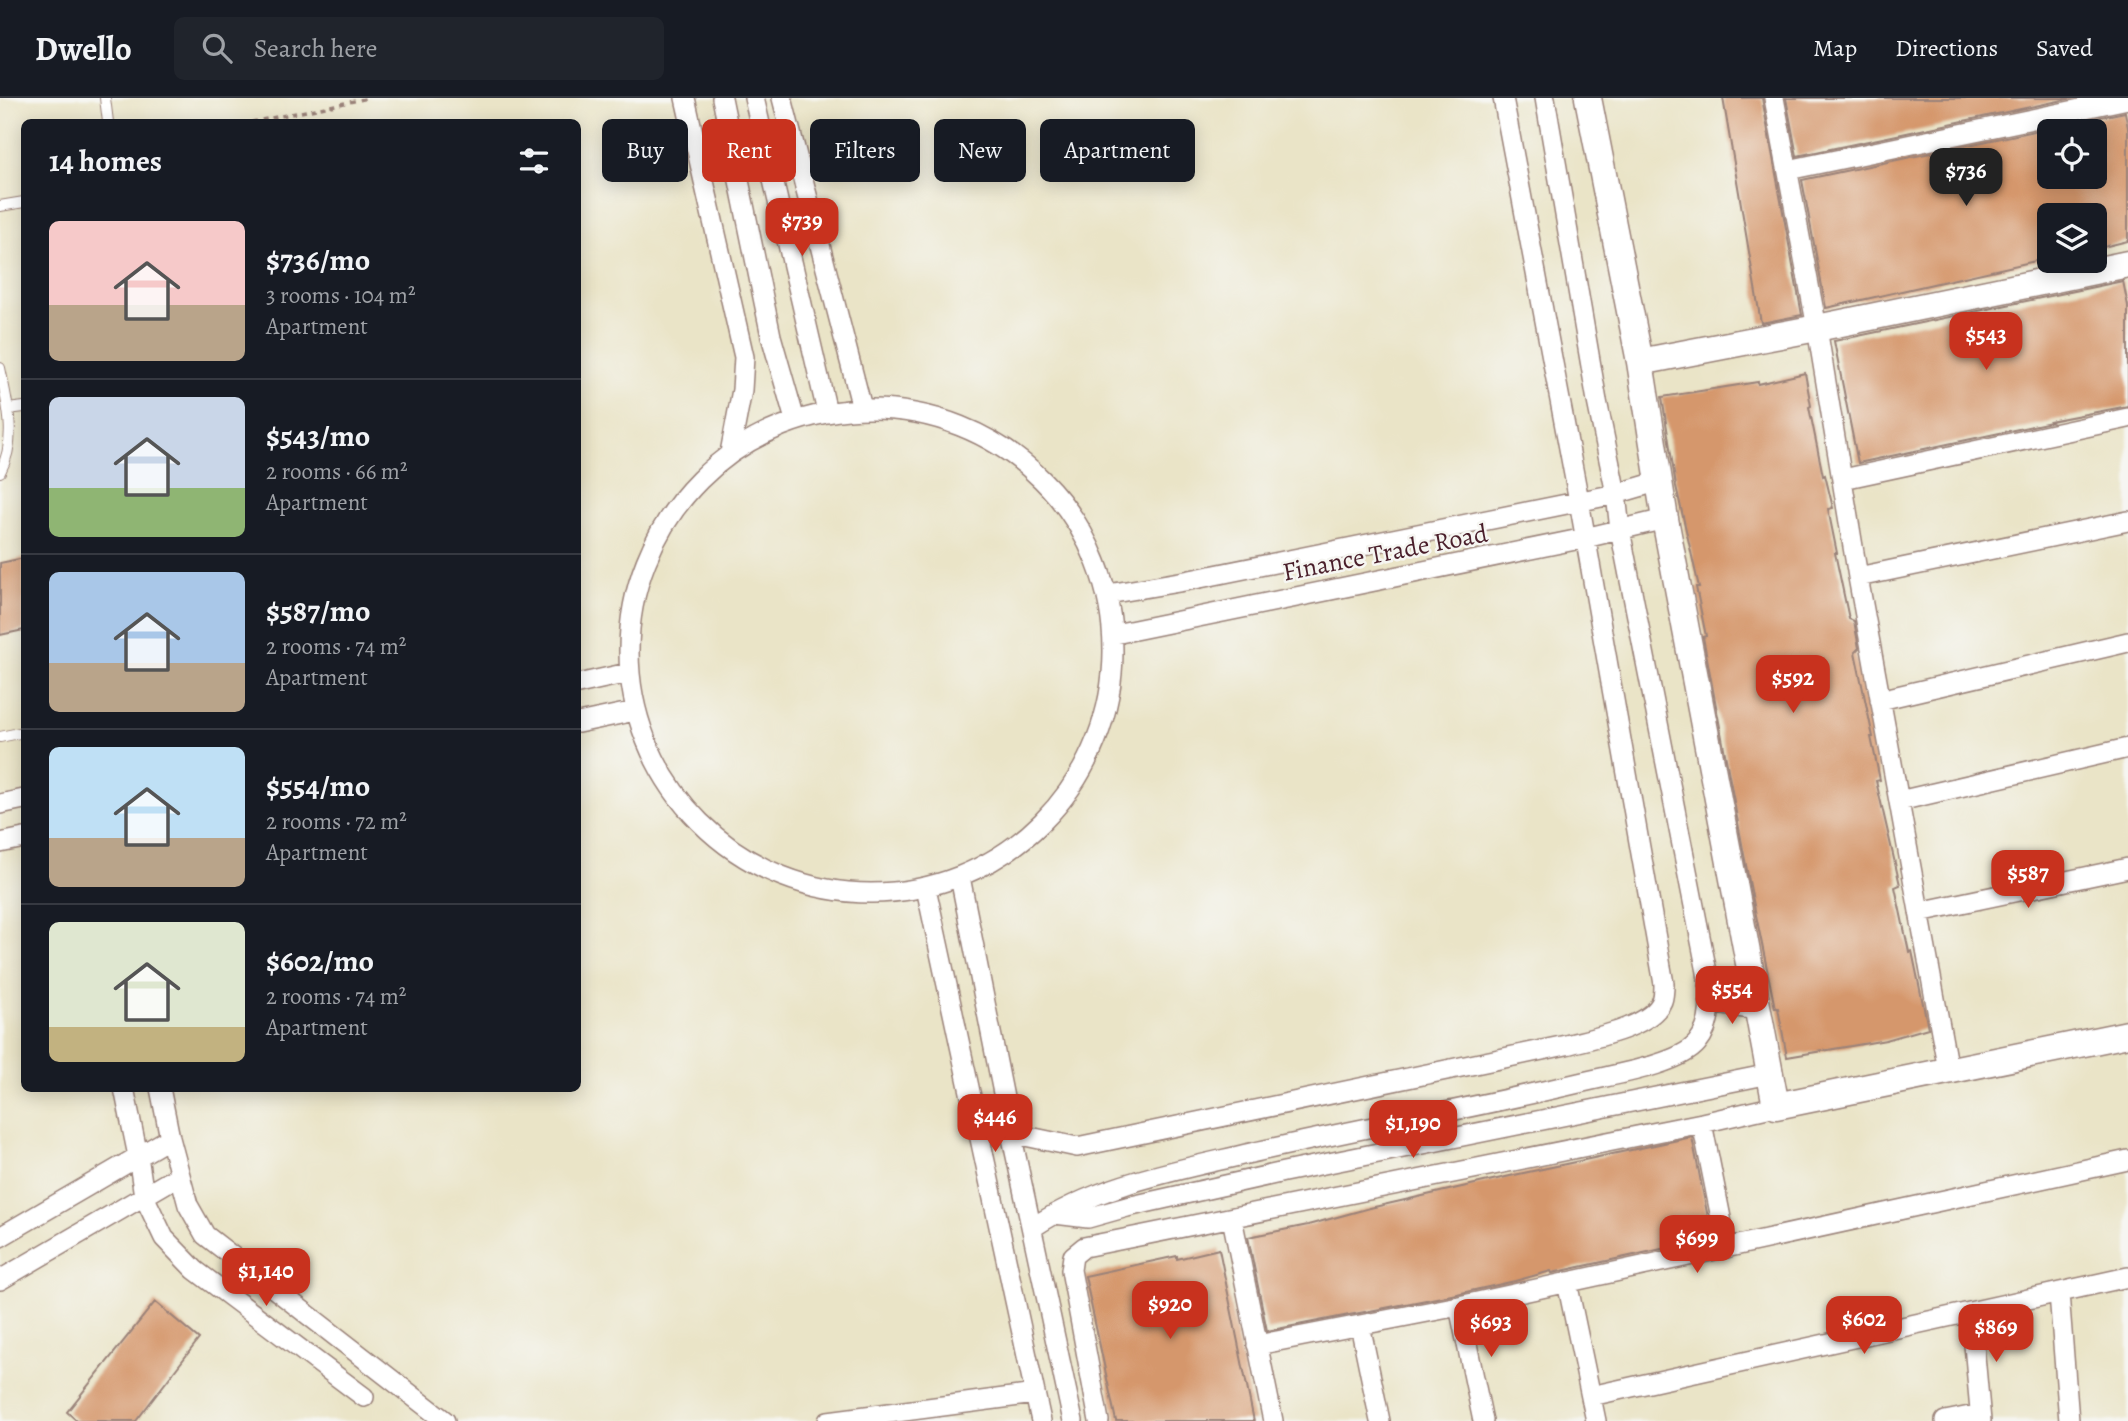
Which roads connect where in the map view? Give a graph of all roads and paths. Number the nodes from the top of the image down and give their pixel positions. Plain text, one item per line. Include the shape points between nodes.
1 (105, 98) edge
2 (369, 98) edge
3 (685, 98) edge
4 (722, 98) edge
5 (754, 98) edge
6 (782, 98) edge
7 (1503, 98) edge
8 (1545, 98) edge
9 (1588, 98) edge
10 (1774, 98) edge
11 (2128, 99) edge
12 (108, 119) edge
13 (268, 119) edge
14 (1788, 170) junction
15 (21, 202) edge
16 (0, 206) edge
17 (2128, 264) edge
18 (1817, 328) junction
19 (1640, 362) junction
20 (0, 368) edge
21 (21, 407) edge
22 (862, 408) junction
23 (8, 409) junction
24 (827, 412) junction
25 (2128, 418) edge
26 (795, 420) junction
27 (730, 453) junction
28 (0, 472) edge
29 (1843, 479) junction
30 (1660, 481) junction
31 (1616, 494) junction
32 (1578, 501) junction
33 (1665, 519) junction
34 (2128, 521) edge
35 (1620, 530) junction
36 (1585, 538) junction
37 (1858, 577) junction
38 (1108, 594) junction
39 (1115, 634) junction
40 (2128, 642) edge
41 (628, 673) junction
42 (581, 683) edge
43 (1880, 700) junction
44 (635, 711) junction
45 (581, 722) edge
46 (21, 734) edge
47 (0, 737) edge
48 (2128, 748) edge
49 (21, 800) edge
50 (1899, 801) junction
51 (0, 804) edge
52 (21, 839) edge
53 (0, 843) edge
54 (2128, 868) edge
55 (960, 877) junction
56 (926, 888) junction
57 (1919, 912) junction
58 (1711, 1003) junction
59 (1758, 1010) junction
60 (2128, 1034) edge
61 (1948, 1070) junction
62 (1770, 1074) junction
63 (125, 1092) edge
64 (161, 1092) edge
65 (1776, 1106) junction
66 (1702, 1123) junction
67 (1011, 1133) junction
68 (170, 1138) junction
69 (138, 1156) junction
70 (2128, 1160) edge
71 (180, 1175) junction
72 (144, 1196) junction
73 (1054, 1214) junction
74 (1232, 1218) junction
75 (1032, 1228) junction
76 (0, 1237) edge
77 (1727, 1248) junction
78 (2128, 1277) edge
79 (0, 1280) edge
80 (1567, 1282) junction
81 (2059, 1293) junction
82 (1459, 1306) junction
83 (1971, 1312) junction
84 (1360, 1325) junction
85 (1257, 1345) junction
86 (1035, 1394) junction
87 (1591, 1396) junction
88 (365, 1397) dead end
89 (1980, 1417) edge
90 (445, 1421) edge
91 (828, 1421) edge
92 (1041, 1421) edge
93 (1073, 1421) edge
94 (1098, 1421) edge
95 (1273, 1421) edge
96 (1380, 1421) edge
97 (1483, 1421) edge
98 (1596, 1421) edge
99 (1945, 1421) edge
100 (2070, 1421) edge

1 - 12 lane
2 - 13 path
3 - 27 street via 744,357
4 - 26 street via 771,336
5 - 24 street
6 - 22 street
7 - 32 street
8 - 31 street
9 - 19 street
10 - 14 street
11 - 14 street
14 - 18 street
15 - 16 lane
17 - 18 street
18 - 19 street
18 - 29 street
19 - 30 street
20 - 23 lane
21 - 23 lane
22 - 24 street
22 - 38 street via 917,412 970,429 1018,457 1058,496 1074,519 1089,542
23 - 28 lane via 9,447
24 - 26 street
25 - 29 street
26 - 27 street
27 - 41 street via 683,496 649,550 631,610
29 - 37 street
30 - 31 street
30 - 33 street
31 - 32 street
31 - 35 street
32 - 36 street
32 - 38 street
33 - 35 street, Finance Trade Road
33 - 59 street
34 - 37 street
35 - 36 street, Finance Trade Road
35 - 58 street
36 - 39 street, Finance Trade Road
36 - 67 street via 1664,984 1662,1000 1653,1013 1633,1026 1566,1045 1077,1147
37 - 43 street
38 - 39 street
39 - 55 street via 1111,696 1092,754 1059,806 1014,848
40 - 43 street
41 - 42 street
41 - 44 street
43 - 50 street
44 - 45 street
44 - 56 street via 658,769 695,819 744,858 801,884 863,894
46 - 47 lane
48 - 50 street
49 - 51 street
50 - 57 street
52 - 53 street
54 - 57 street
55 - 56 street
55 - 67 street
56 - 86 street
57 - 61 street
58 - 59 street
58 - 73 street via 1697,1044 1678,1057 1510,1099 1156,1175 1110,1188
59 - 62 street
60 - 61 street
61 - 65 street
62 - 65 street
62 - 73 street via 1284,1172 1088,1218
63 - 69 street
64 - 68 street
65 - 66 street
66 - 74 street
66 - 77 street
67 - 75 street
68 - 69 street
68 - 71 street
69 - 72 street
69 - 76 street
70 - 77 street
71 - 72 street
71 - 90 street via 188,1205 205,1235
72 - 79 street
72 - 88 street via 164,1238 195,1270
73 - 75 street
74 - 85 street
74 - 94 street via 1083,1247 1073,1256 1071,1270
75 - 93 street
77 - 80 street
78 - 81 street
80 - 82 street
80 - 87 street
81 - 83 street
81 - 100 street
82 - 84 street
82 - 97 street
83 - 87 street
83 - 89 street
84 - 85 street
84 - 96 street
85 - 95 street
86 - 91 street
86 - 92 street
87 - 98 street
89 - 99 street

